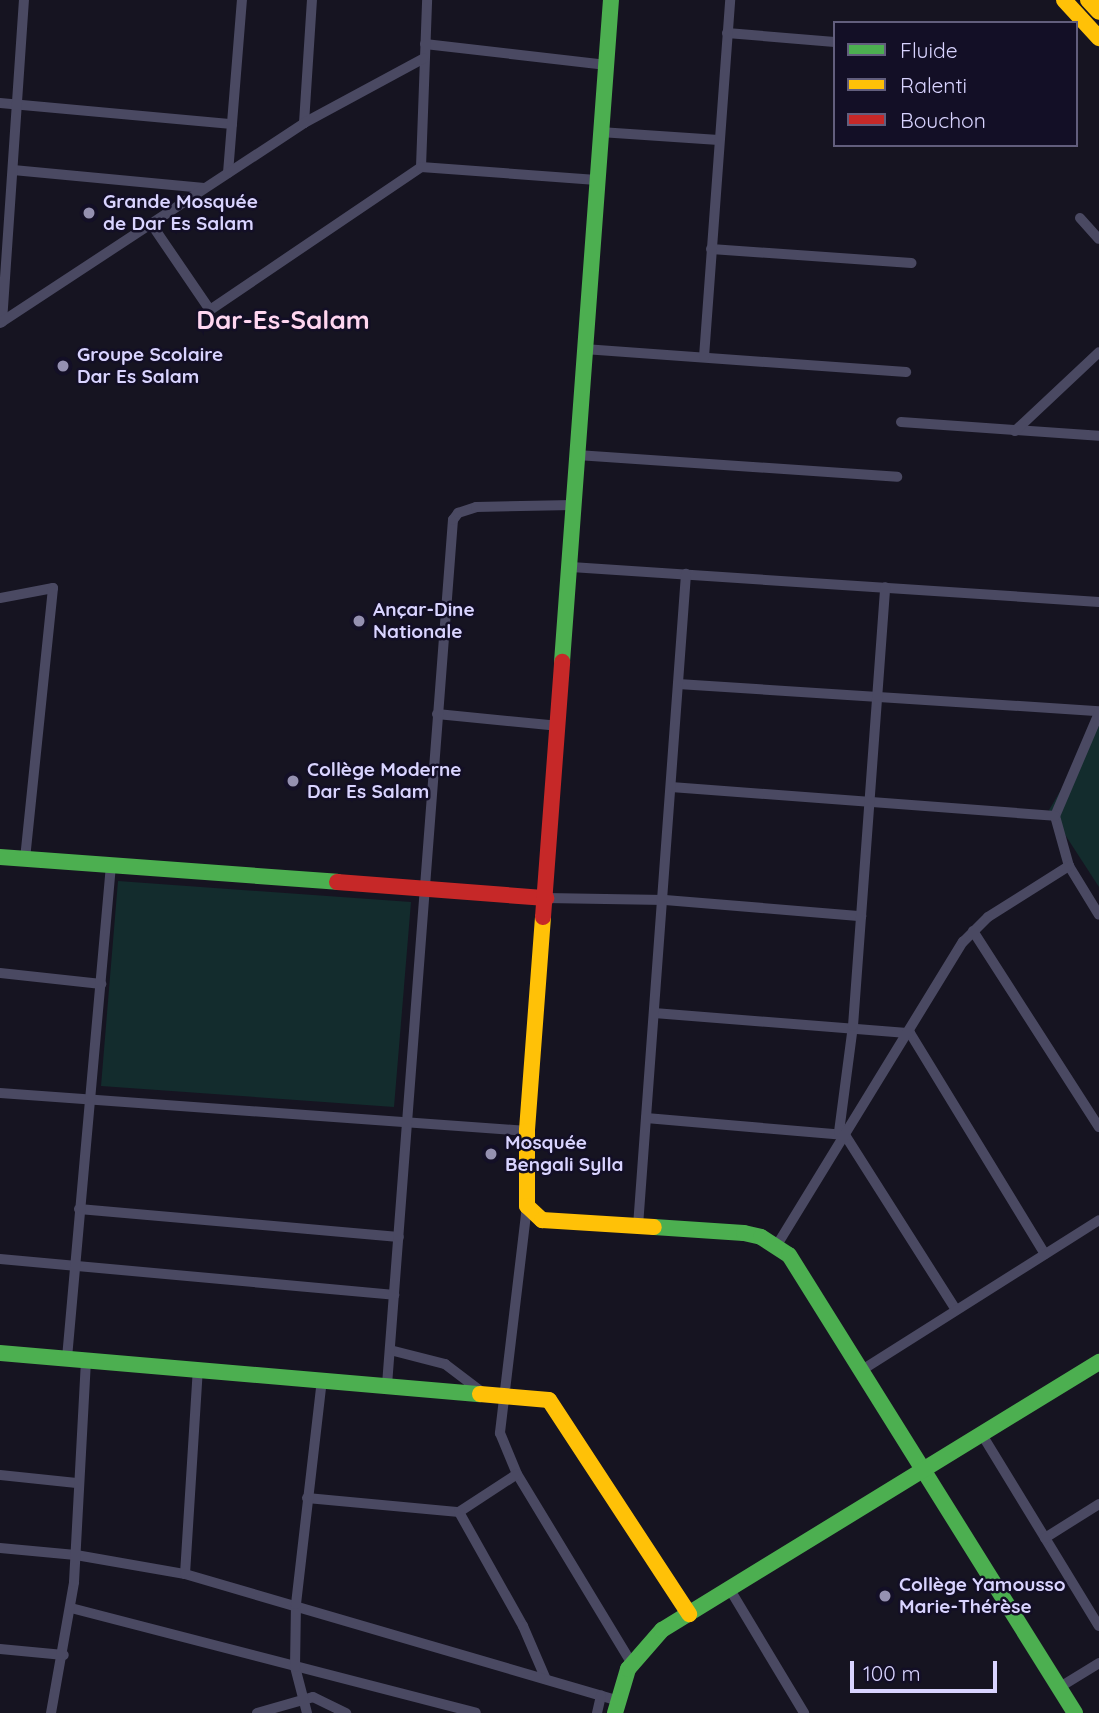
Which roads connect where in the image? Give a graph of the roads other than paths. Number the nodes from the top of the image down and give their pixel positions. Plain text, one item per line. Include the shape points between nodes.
1 (24, 0) edge
2 (242, 0) edge
3 (312, 0) edge
4 (427, 0) edge
5 (611, 0) edge
6 (730, 0) edge
7 (1064, 0) edge
8 (1088, 0) edge
9 (1099, 12) edge
10 (727, 33) junction
11 (1099, 38) edge
12 (833, 41) edge
13 (425, 44) junction
14 (424, 58) junction
15 (607, 65) junction
16 (0, 103) edge
17 (14, 104) junction
18 (304, 123) junction
19 (232, 124) junction
20 (600, 132) junction
21 (719, 140) junction
22 (421, 167) junction
23 (13, 170) junction
24 (228, 173) junction
25 (597, 180) junction
26 (204, 188) junction
27 (1080, 218) dead end
28 (152, 225) junction
29 (1099, 239) edge
30 (711, 249) junction
31 (912, 263) dead end
32 (1, 322) edge
33 (584, 349) junction
34 (1099, 352) edge
35 (704, 357) junction
36 (906, 372) dead end
37 (901, 422) dead end
38 (1015, 431) junction
39 (1099, 436) edge
40 (577, 456) junction
41 (897, 477) dead end
42 (573, 505) junction
43 (571, 567) junction
44 (686, 574) junction
45 (886, 587) junction
46 (0, 598) edge
47 (1099, 602) edge
48 (678, 684) junction
49 (877, 697) junction
50 (1099, 712) edge
51 (436, 714) junction
52 (559, 726) junction
53 (671, 787) junction
54 (870, 800) junction
55 (1055, 816) junction
56 (0, 857) edge
57 (25, 859) junction
58 (1069, 866) junction
59 (111, 868) junction
60 (425, 890) junction
61 (546, 898) junction
62 (665, 900) junction
63 (1097, 907) edge
64 (861, 916) junction
65 (973, 931) junction
66 (0, 973) edge
67 (101, 984) junction
68 (654, 1013) junction
69 (853, 1026) junction
70 (910, 1033) junction
71 (0, 1093) edge
72 (92, 1101) junction
73 (646, 1118) junction
74 (407, 1124) junction
75 (1099, 1127) edge
76 (527, 1132) junction
77 (842, 1133) junction
78 (527, 1206) junction
79 (79, 1209) junction
80 (1099, 1220) edge
81 (639, 1226) junction
82 (399, 1237) junction
83 (777, 1245) junction
84 (1045, 1254) junction
85 (0, 1259) edge
86 (75, 1266) junction
87 (394, 1295) junction
88 (956, 1310) junction
89 (390, 1350) junction
90 (0, 1353) edge
91 (67, 1358) junction
92 (86, 1360) junction
93 (1099, 1362) edge
94 (198, 1369) junction
95 (862, 1370) junction
96 (322, 1379) junction
97 (387, 1385) junction
98 (495, 1397) junction
99 (981, 1433) junction
100 (924, 1468) junction
101 (517, 1474) junction
102 (0, 1475) edge
103 (77, 1483) junction
104 (307, 1498) junction
105 (1099, 1504) edge
106 (458, 1512) junction
107 (1045, 1538) junction
108 (0, 1548) edge
109 (76, 1555) junction
110 (185, 1574) junction
111 (729, 1588) junction
112 (296, 1604) junction
113 (71, 1608) junction
114 (689, 1614) junction
115 (1099, 1626) edge
116 (0, 1649) edge
117 (64, 1655) junction
118 (1099, 1663) edge
119 (632, 1664) junction
120 (295, 1667) junction
121 (545, 1677) junction
122 (1060, 1687) junction
123 (601, 1695) junction
124 (616, 1707) edge
125 (306, 1708) edge
126 (51, 1713) edge
127 (257, 1713) edge
128 (346, 1713) edge
129 (476, 1713) edge
130 (597, 1713) edge
131 (804, 1713) edge
132 (1076, 1713) edge

1 - 17 street
2 - 19 street
3 - 18 street
4 - 13 street
5 - 15 main road
6 - 10 street
7 - 11 main road
8 - 9 main road
10 - 12 street
10 - 21 street
13 - 14 street
13 - 15 street
14 - 18 street
14 - 22 street
15 - 20 main road
16 - 17 street
17 - 19 street
17 - 23 street
18 - 24 street
19 - 24 street
20 - 21 street
20 - 25 main road
21 - 30 street
22 - 25 street
22 - 28 street via 210,310
23 - 26 street
23 - 32 street
24 - 26 street
25 - 33 main road
26 - 28 street
27 - 29 street
28 - 32 street
30 - 31 street
30 - 35 street
33 - 35 street
33 - 40 main road
34 - 38 street
35 - 36 street
37 - 38 street
38 - 39 street
40 - 41 street
40 - 42 main road
42 - 43 main road
42 - 51 street via 476,507 458,513 453,520
43 - 44 street
43 - 52 main road
44 - 45 street
44 - 48 street
45 - 47 street
45 - 49 street
46 - 57 street via 53,588
48 - 49 street
48 - 53 street
49 - 50 street
49 - 54 street
50 - 55 street
51 - 52 street
51 - 60 street
52 - 61 main road
53 - 54 street
53 - 62 street
54 - 55 street
54 - 64 street
55 - 58 street
56 - 57 main road
57 - 59 main road
58 - 63 street
58 - 65 street
59 - 60 main road
59 - 67 street
60 - 61 main road
60 - 74 street
61 - 62 street
61 - 76 main road
62 - 64 street
62 - 68 street
64 - 69 street
65 - 70 street
65 - 75 street
66 - 67 street
67 - 72 street
68 - 69 street
68 - 73 street
69 - 70 street
69 - 77 street
70 - 77 street
70 - 84 street
71 - 72 street
72 - 74 street
72 - 79 street
73 - 77 street
73 - 81 street
74 - 76 street
74 - 82 street
76 - 78 main road
77 - 83 street
77 - 88 street
78 - 81 main road via 542,1220
78 - 98 street
79 - 82 street
79 - 86 street
80 - 84 street
81 - 83 main road via 744,1233
82 - 87 street
83 - 95 main road via 789,1255
84 - 88 street
85 - 86 street
86 - 87 street
86 - 91 street
87 - 89 street
88 - 95 street
89 - 97 street
89 - 98 street via 445,1364
90 - 91 main road
91 - 92 main road
92 - 94 main road
92 - 103 street
93 - 99 main road
94 - 96 main road
94 - 110 street
95 - 100 main road
96 - 97 main road
96 - 104 street
97 - 98 main road
98 - 101 street via 500,1433
98 - 114 main road via 551,1401
99 - 100 main road
99 - 107 street
100 - 111 main road
100 - 122 main road
101 - 106 street
101 - 119 street
102 - 103 street
103 - 109 street
104 - 106 street
104 - 112 street
105 - 107 street
106 - 121 street via 523,1626
107 - 115 street
108 - 109 street
109 - 110 street
109 - 113 street
110 - 112 street
111 - 114 main road
111 - 131 street
112 - 120 street
112 - 121 street
113 - 117 street
113 - 120 street
114 - 119 main road via 654,1637
116 - 117 street
117 - 126 street
118 - 122 street
119 - 124 main road
120 - 125 street
120 - 129 street
121 - 123 street
122 - 132 main road
123 - 124 street
123 - 130 street
125 - 127 street
125 - 128 street via 322,1698

